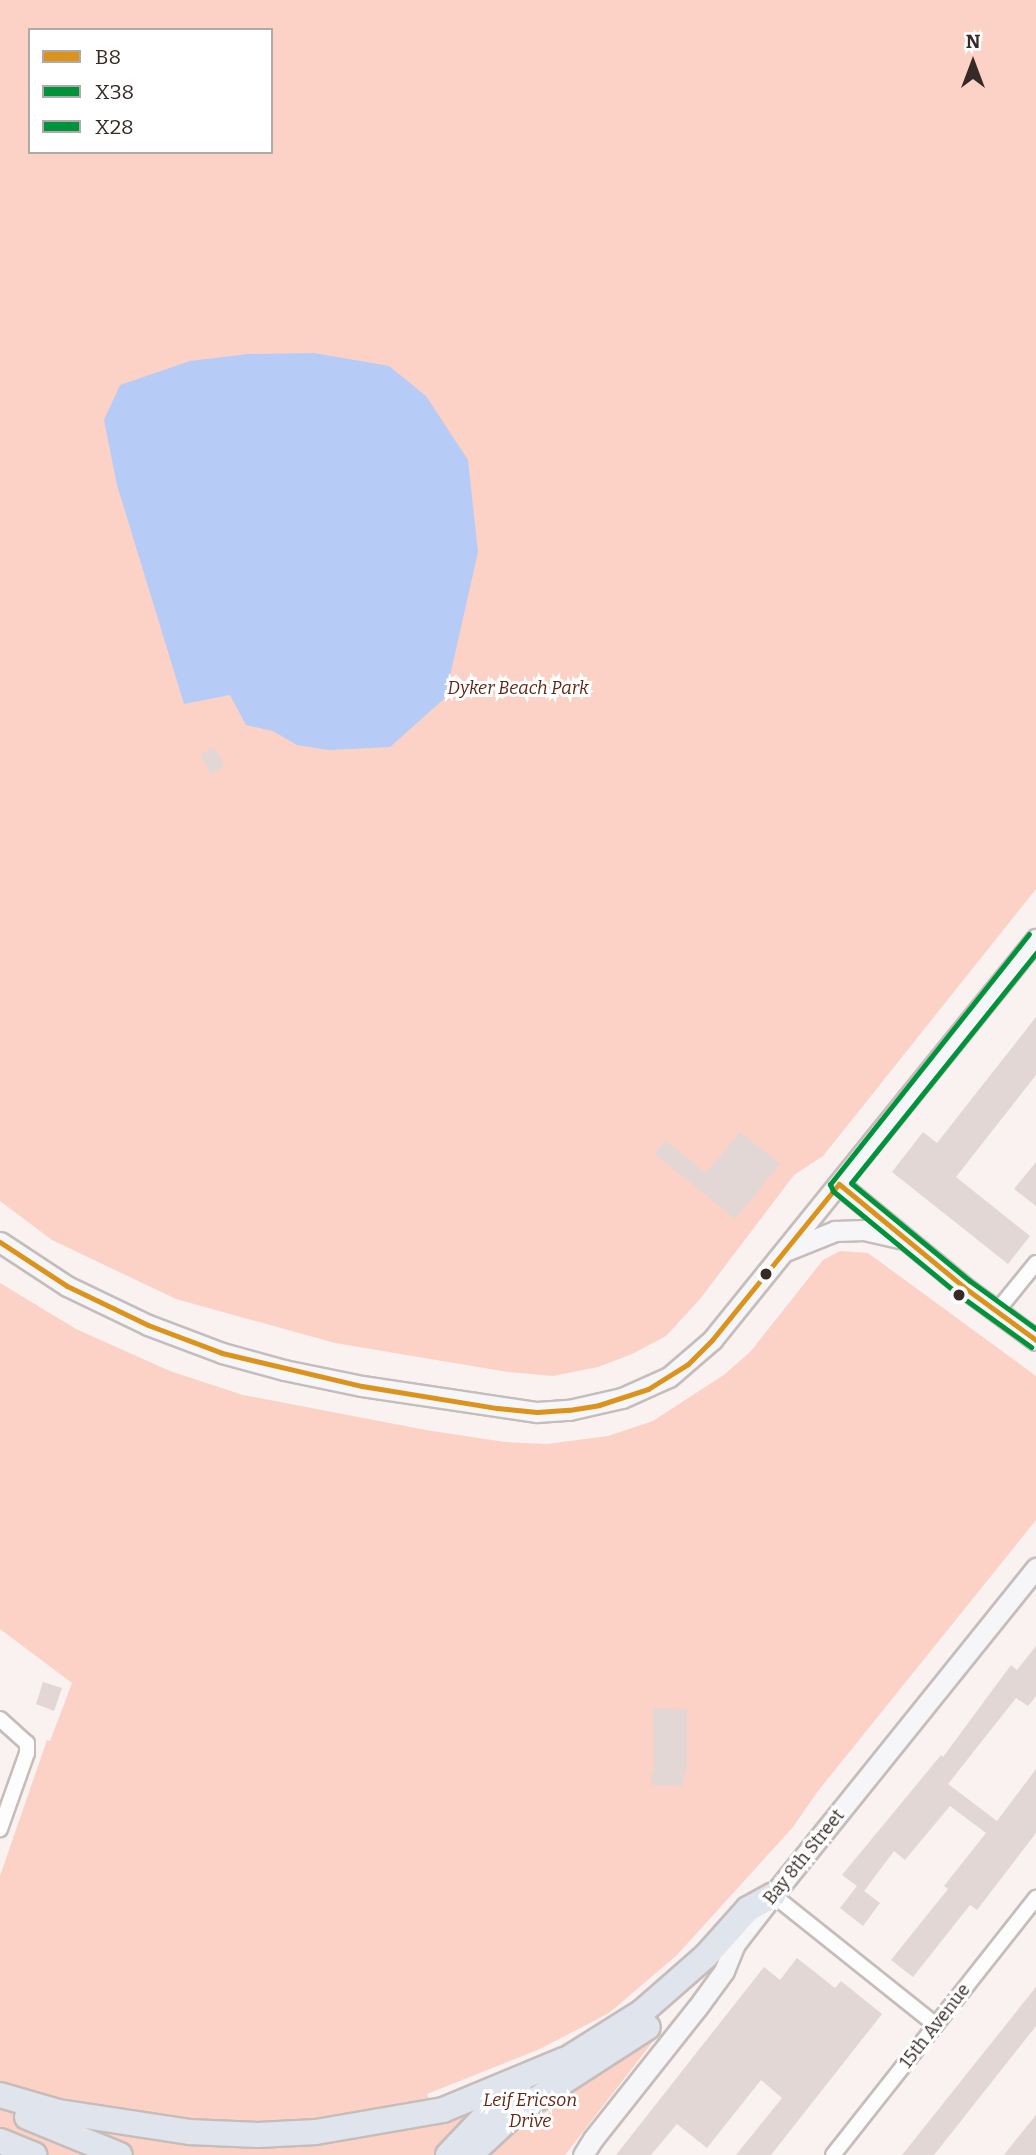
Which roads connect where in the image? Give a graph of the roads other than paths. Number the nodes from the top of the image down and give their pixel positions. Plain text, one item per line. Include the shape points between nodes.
1 (1036, 939) edge
2 (839, 1184) junction
3 (905, 1239) junction
4 (0, 1242) edge
5 (782, 1253) junction
6 (1036, 1263) edge
7 (997, 1311) junction
8 (1036, 1340) edge
9 (1036, 1568) edge
10 (0, 1719) edge
11 (0, 1829) edge
12 (773, 1895) junction
13 (1036, 1898) edge
14 (734, 1944) junction
15 (936, 2025) junction
16 (564, 2060) junction
17 (0, 2095) edge
18 (0, 2106) edge
19 (0, 2141) edge
20 (34, 2155) edge
21 (120, 2155) edge
22 (448, 2155) edge
23 (470, 2155) edge
24 (583, 2155) edge
25 (834, 2155) edge

1 - 2 main road
2 - 3 main road
2 - 5 main road
3 - 5 main road via 864,1230 835,1231
3 - 7 main road
4 - 5 main road via 67,1286 148,1325 222,1353 362,1386 537,1412 598,1405 669,1377 712,1340
6 - 7 street
7 - 8 main road
9 - 12 main road, Bay 8th Street
10 - 11 street via 27,1743
12 - 14 main road, Bay 8th Street
12 - 15 street
12 - 16 highway via 748,1909 697,1965 642,2012
13 - 15 street, 15th Avenue
14 - 23 highway via 652,2024 515,2113
14 - 24 main road, Bay 8th Street via 724,1971
15 - 25 street, 15th Avenue
16 - 17 highway via 443,2110 325,2132 257,2136 190,2132 59,2112
16 - 22 highway via 484,2117
18 - 21 highway
19 - 20 highway

